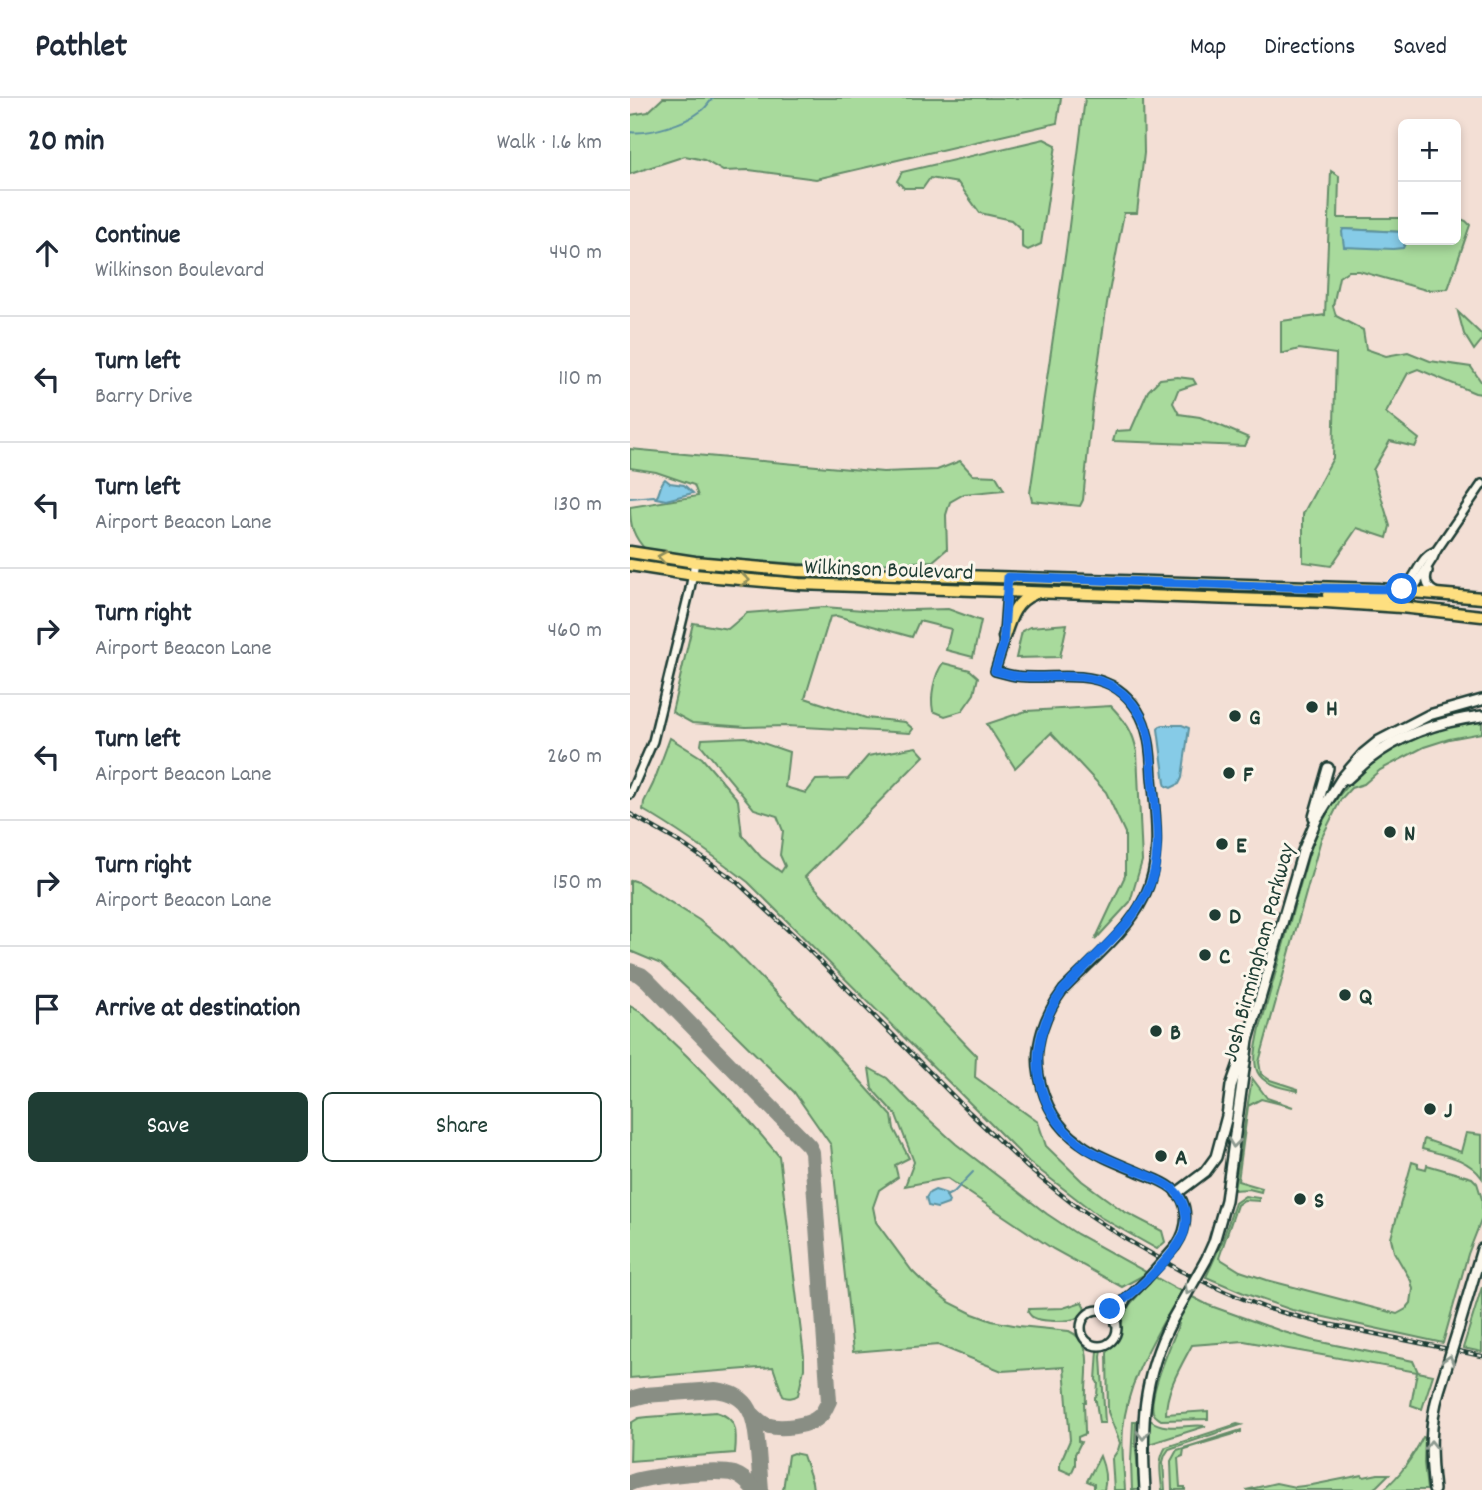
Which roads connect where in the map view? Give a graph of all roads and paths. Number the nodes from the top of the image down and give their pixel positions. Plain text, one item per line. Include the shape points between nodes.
1 (1482, 484) edge
2 (1436, 551) junction
3 (630, 552) edge
4 (1433, 559) junction
5 (695, 562) junction
6 (630, 565) edge
7 (694, 575) junction
8 (1008, 577) junction
9 (1396, 590) junction
10 (1007, 591) junction
11 (1412, 591) junction
12 (1042, 592) junction
13 (1441, 594) junction
14 (1482, 598) edge
15 (1252, 599) junction
16 (1482, 616) edge
17 (1004, 637) junction
18 (1482, 700) edge
19 (1482, 716) edge
20 (1328, 768) dead end
21 (1334, 791) junction
22 (630, 794) edge
23 (1311, 830) junction
24 (1248, 1040) junction
25 (1177, 1194) junction
26 (1482, 1249) edge
27 (1126, 1299) junction
28 (1102, 1311) junction
29 (1116, 1325) junction
30 (1145, 1490) edge
31 (1434, 1490) edge

1 - 2 street
2 - 4 street
2 - 9 street via 1428,555 1406,587
5 -> 3 main road, Wilkinson Boulevard
4 - 11 street
4 - 13 street via 1427,583
5 - 7 street
5 - 8 main road, Wilkinson Boulevard via 797,571
6 - 7 main road, Wilkinson Boulevard
7 -> 10 main road, Wilkinson Boulevard via 799,584
7 - 22 street via 653,741
8 - 9 main road, Wilkinson Boulevard
8 - 10 street
9 - 11 main road, Wilkinson Boulevard
10 - 12 main road, Wilkinson Boulevard
10 - 17 street
11 - 13 main road, Wilkinson Boulevard
11 - 15 main road via 1399,597 1270,593
12 - 15 main road, Wilkinson Boulevard
12 - 17 main road via 1017,604
13 - 14 main road, Wilkinson Boulevard
15 - 16 main road, Wilkinson Boulevard
17 - 25 street via 995,671 1100,680 1127,696 1146,728 1157,830 1153,872 1144,898 1127,924 1055,1002 1041,1034 1038,1068 1045,1099 1066,1131 1091,1151 1164,1183
18 - 21 main road, Josh Birmingham Parkway via 1429,715 1379,741 1346,772
19 - 21 main road, Josh Birmingham Parkway via 1443,722 1403,737 1366,761
20 - 23 main road
21 - 23 main road, Josh Birmingham Parkway
23 - 24 main road, Josh Birmingham Parkway
24 - 25 main road via 1231,1086 1216,1157
24 -> 30 main road, Josh Birmingham Parkway, bridge via 1226,1200 1214,1242 1163,1338 1149,1380 1143,1445
25 - 27 street, bridge via 1185,1209 1184,1232
31 -> 26 main road, bridge via 1433,1411
27 - 28 street
27 - 29 street
28 - 29 street
28 - 29 street via 1090,1313 1083,1321 1085,1340 1095,1346 1109,1343

